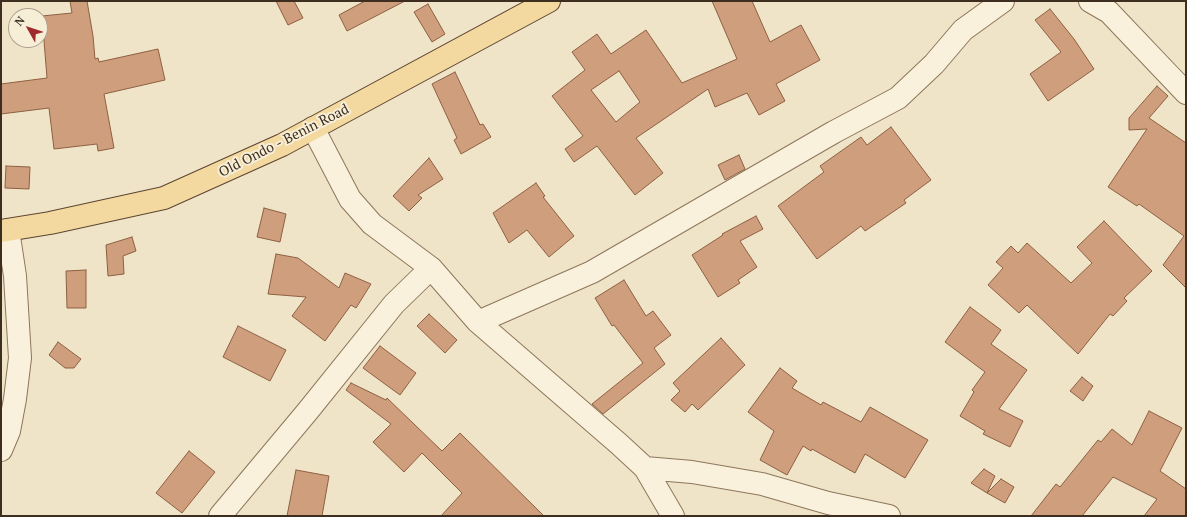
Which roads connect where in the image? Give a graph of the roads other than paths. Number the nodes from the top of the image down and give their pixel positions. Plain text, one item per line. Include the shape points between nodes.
1 (549, 1) edge
2 (1003, 1) edge
3 (1090, 1) edge
4 (1186, 93) edge
5 (313, 128) junction
6 (4, 230) edge
7 (431, 268) junction
8 (478, 322) junction
9 (1, 450) edge
10 (645, 468) junction
11 (220, 516) edge
12 (673, 516) edge
13 (889, 516) edge

1 - 5 main road, Old Ondo - Benin Road
2 - 8 street via 964,30 934,64 898,98 834,132 592,272
3 - 4 street via 1109,12
5 - 6 main road, Old Ondo - Benin Road via 282,145 164,198 50,223
5 - 7 street via 350,199 372,224
6 - 9 street via 15,276 20,358 9,432
7 - 8 street
7 - 11 street via 394,304
8 - 10 street
10 - 12 street
10 - 13 street via 692,472 762,484 828,503

